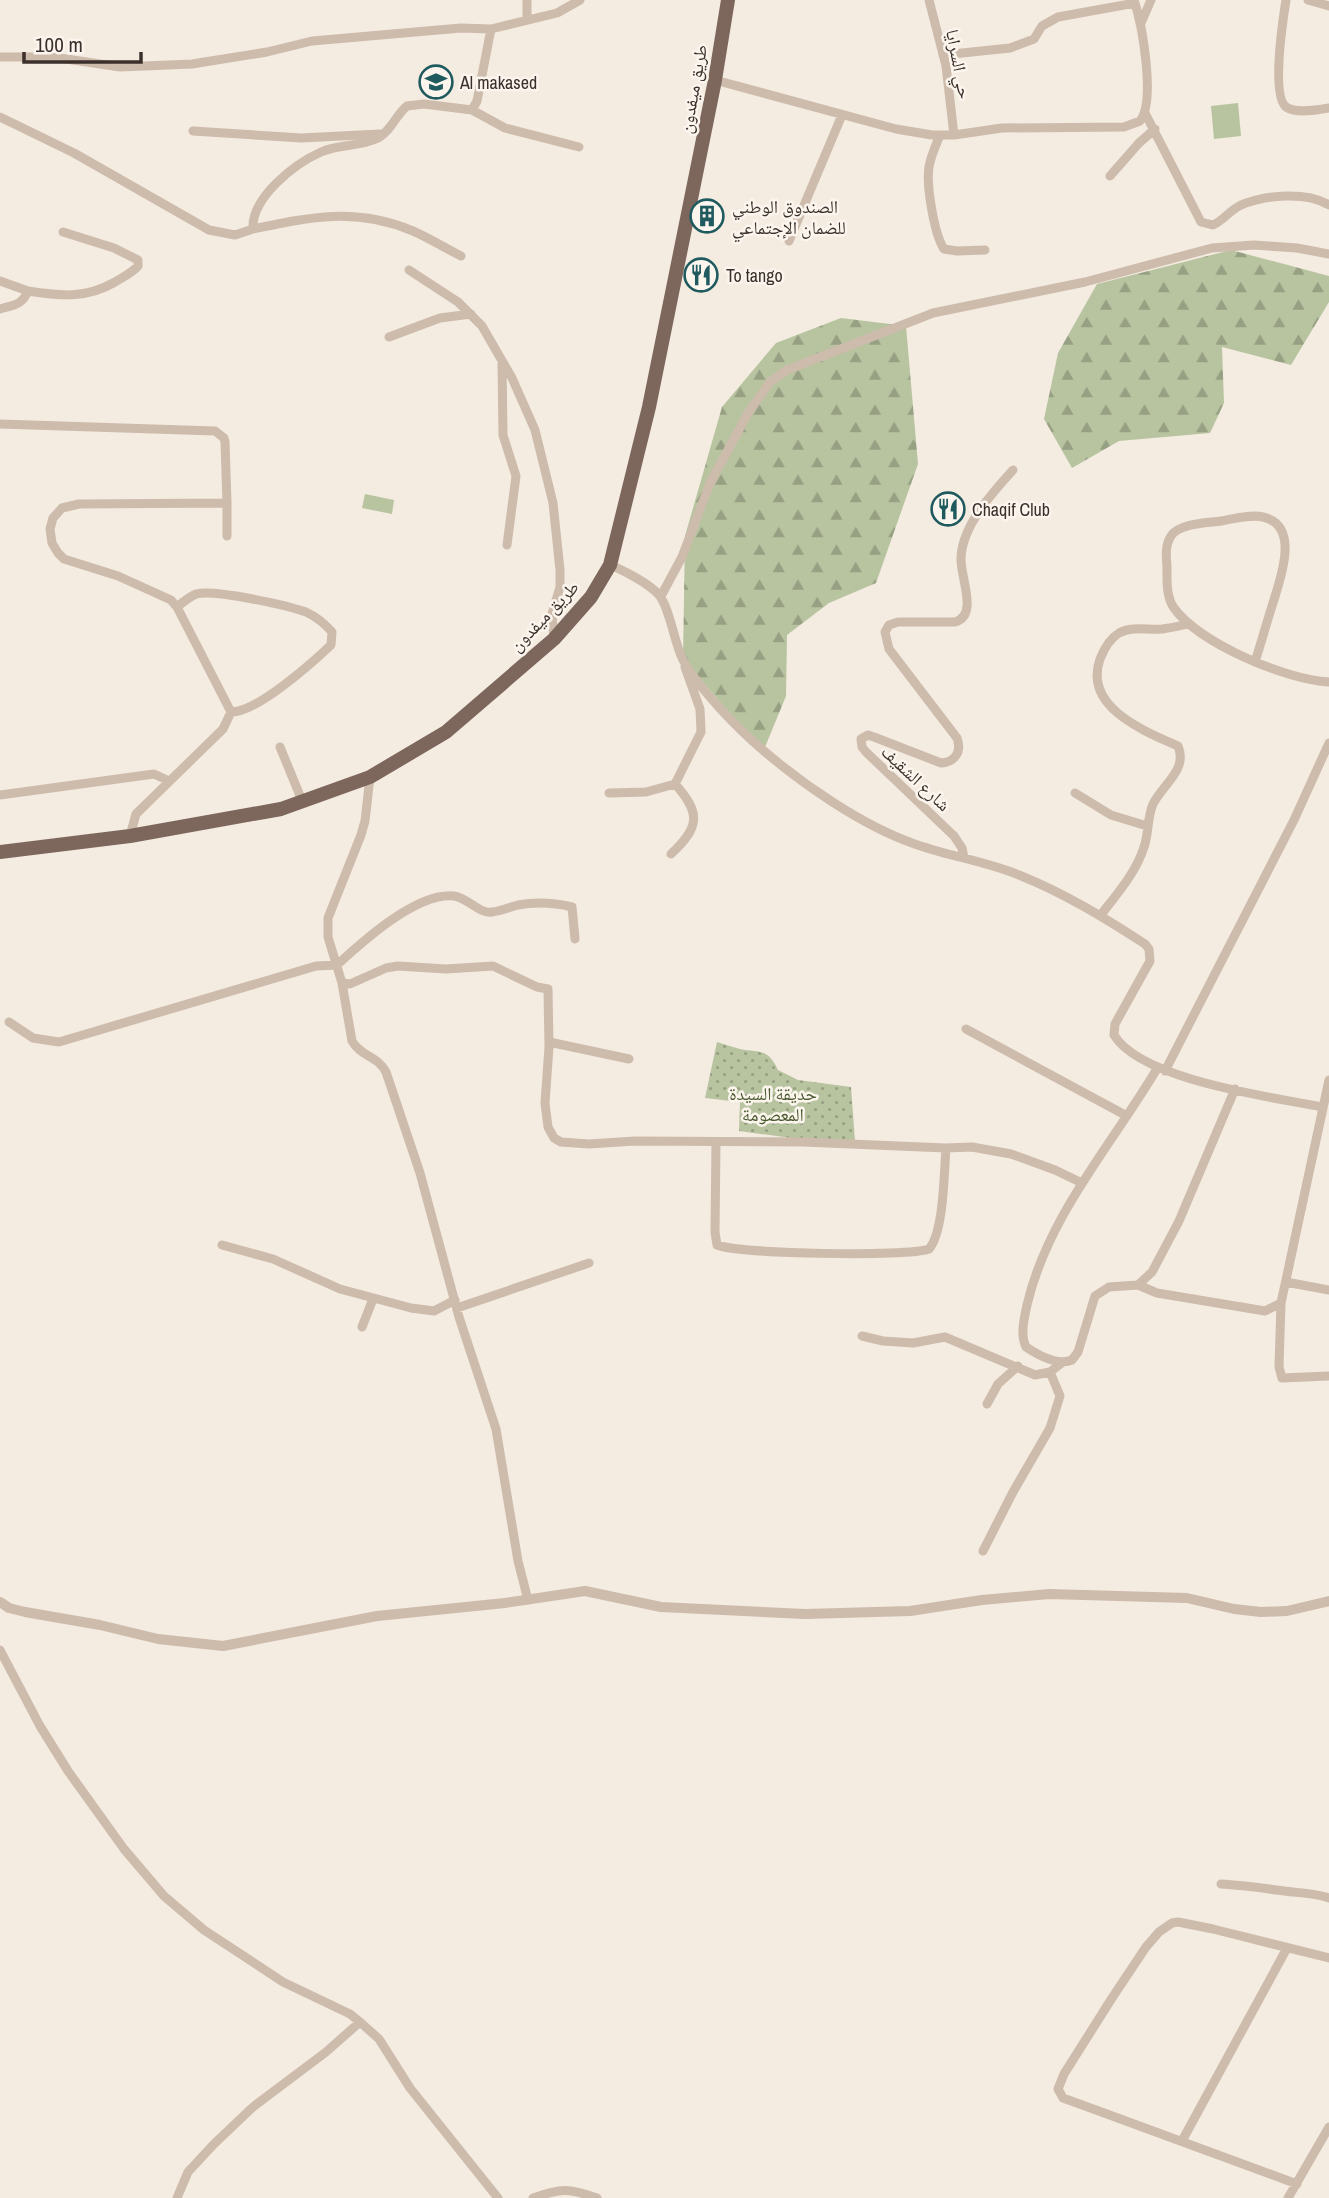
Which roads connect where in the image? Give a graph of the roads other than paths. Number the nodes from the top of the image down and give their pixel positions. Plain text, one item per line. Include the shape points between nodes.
1 (527, 0) edge
2 (580, 0) edge
3 (728, 0) edge
4 (929, 0) edge
5 (1152, 0) edge
6 (1286, 0) edge
7 (1308, 0) edge
8 (1135, 1) edge
9 (1329, 6) edge
10 (527, 20) junction
11 (1141, 23) junction
12 (491, 29) junction
13 (943, 55) junction
14 (0, 57) edge
15 (715, 80) junction
16 (1329, 108) edge
17 (472, 110) junction
18 (1145, 113) junction
19 (842, 115) junction
20 (0, 117) edge
21 (1155, 129) junction
22 (193, 131) dead end
23 (383, 134) junction
24 (940, 135) junction
25 (954, 135) junction
26 (579, 147) dead end
27 (1110, 176) dead end
28 (1329, 205) edge
29 (253, 229) junction
30 (63, 232) dead end
31 (789, 241) dead end
32 (985, 250) dead end
33 (1329, 254) edge
34 (461, 256) dead end
35 (409, 270) dead end
36 (0, 281) edge
37 (28, 291) junction
38 (0, 309) edge
39 (471, 314) junction
40 (389, 337) dead end
41 (502, 361) junction
42 (0, 424) edge
43 (1013, 470) dead end
44 (226, 503) junction
45 (227, 536) dead end
46 (507, 545) dead end
47 (610, 565) junction
48 (661, 596) junction
49 (177, 607) junction
50 (1188, 624) junction
51 (554, 639) junction
52 (682, 659) junction
53 (1255, 662) junction
54 (1329, 682) edge
55 (231, 712) junction
56 (1329, 743) edge
57 (280, 747) dead end
58 (370, 777) junction
59 (169, 781) junction
60 (675, 784) junction
61 (609, 793) dead end
62 (1075, 793) dead end
63 (0, 795) edge
64 (303, 803) junction
65 (1147, 826) junction
66 (130, 836) junction
67 (0, 852) edge
68 (671, 855) dead end
69 (964, 858) junction
70 (1100, 916) junction
71 (575, 939) dead end
72 (337, 965) junction
73 (342, 983) junction
74 (9, 1022) dead end
75 (965, 1029) dead end
76 (549, 1042) junction
77 (629, 1059) dead end
78 (1161, 1069) junction
79 (1329, 1080) edge
80 (1235, 1089) junction
81 (1322, 1107) junction
82 (1127, 1116) junction
83 (716, 1142) junction
84 (946, 1148) junction
85 (1082, 1183) junction
86 (222, 1245) dead end
87 (589, 1263) dead end
88 (1286, 1282) junction
89 (1138, 1285) junction
90 (1329, 1290) edge
91 (373, 1299) junction
92 (1282, 1303) junction
93 (456, 1304) junction
94 (362, 1327) dead end
95 (862, 1336) dead end
96 (1063, 1362) junction
97 (1018, 1366) junction
98 (1050, 1372) junction
99 (1329, 1377) edge
100 (987, 1404) dead end
101 (984, 1552) dead end
102 (528, 1600) junction
103 (1329, 1601) edge
104 (0, 1602) edge
105 (0, 1650) edge
106 (1221, 1884) dead end
107 (1329, 1898) edge
108 (1287, 1948) junction
109 (1329, 1958) edge
110 (360, 2022) junction
111 (1329, 2127) edge
112 (1182, 2141) junction
113 (1297, 2184) junction
114 (177, 2198) edge
115 (498, 2198) edge
116 (533, 2198) edge
117 (597, 2198) edge
118 (1288, 2198) edge

1 - 10 street
2 - 10 street via 557,13
3 - 15 main road, طريق ميفدون
4 - 13 street, حي السرايا
5 - 11 street
6 - 16 street via 1281,100 1294,110
7 - 9 street
8 - 11 street
8 - 13 street via 1058,17 1042,26 1034,39 1010,48
10 - 12 street
11 - 18 street
12 - 14 street via 323,40 158,67 120,67 35,55
12 - 17 street
13 - 25 street, حي السرايا
15 - 19 street
15 - 47 main road, طريق ميفدون via 649,407
17 - 23 street via 407,106
17 - 26 street via 505,128
18 - 21 street
18 - 25 street via 1138,122 1115,128 1002,128
19 - 24 street
19 - 31 street
20 - 29 street via 74,153 209,230 235,235
21 - 27 street
21 - 28 street via 1206,225 1221,221 1240,206 1276,198 1320,200
22 - 23 street via 301,138
23 - 29 street via 307,160 261,201
24 - 25 street
24 - 32 street via 928,173 939,241 952,251
29 - 34 street via 311,217 359,216 413,231
30 - 37 street via 124,252 138,260 138,266 90,294 63,297
33 - 48 street via 1254,245 1212,248 1085,282 933,313 787,370 770,382 748,413 710,483 682,557
35 - 39 street
36 - 37 street
37 - 38 street via 23,301
39 - 40 street via 440,318
39 - 41 street
41 - 46 street via 503,435 516,476
41 - 51 street via 535,430 553,503 560,579 552,614
42 - 44 street via 215,431 225,438
43 - 69 street, شارع الشقيف via 983,507 962,550 967,601 962,620 898,622 885,632 897,660 957,738 957,756 941,763 874,737 861,739 866,752 954,836
44 - 45 street
44 - 49 street via 79,503 62,508 53,518 52,543 64,559 161,594
47 - 48 street
47 - 51 main road, طريق ميفدون via 591,597
48 - 52 street
49 - 55 street
49 - 55 street via 198,594 222,594 306,612 332,632 331,645 312,663 245,711
50 - 53 street
50 - 53 street via 1174,608 1168,591 1166,550 1174,532 1255,516 1271,520 1282,532 1285,560
50 - 65 street via 1121,632 1111,639 1098,664 1098,688 1114,710 1181,753 1178,768 1154,803
51 - 58 main road, طريق ميفدون via 446,732
52 - 60 street via 699,709 701,732
52 - 69 street via 733,721 796,775 898,838
53 - 54 street
55 - 59 street via 223,729
56 - 78 street via 1294,820
57 - 64 street
58 - 64 main road, طريق ميفدون
58 - 72 street via 361,835 328,918 328,937
59 - 63 street via 154,774
59 - 66 street via 136,814
60 - 61 street via 646,792
60 - 68 street via 693,807 693,821 687,837
62 - 65 street via 1111,815
64 - 66 main road, طريق ميفدون
65 - 70 street via 1137,863
66 - 67 main road, طريق ميفدون
69 - 70 street via 1037,882
70 - 78 street via 1149,949 1148,966 1115,1024 1114,1035
71 - 72 street via 572,907 522,904 484,912 450,896 408,910
72 - 73 street
72 - 74 street via 316,966 59,1042 33,1038
73 - 76 street via 351,984 398,966 446,970 493,966 548,989
73 - 93 street via 352,1041 356,1049 382,1062 386,1072
75 - 82 street
76 - 77 street
76 - 83 street via 545,1103 554,1138 589,1144
78 - 80 street
78 - 82 street
79 - 81 street
80 - 81 street
80 - 89 street via 1179,1221 1152,1272
81 - 88 street
82 - 85 street
83 - 84 street
83 - 84 street via 717,1245 783,1252 929,1249 938,1224
84 - 85 street via 1011,1153
85 - 96 street via 1042,1256 1023,1329 1026,1347
86 - 91 street via 273,1259
87 - 93 street
88 - 90 street
88 - 92 street
89 - 92 street via 1157,1293 1265,1311
89 - 96 street via 1109,1287 1095,1296 1078,1352
91 - 93 street via 435,1311
91 - 94 street
92 - 99 street via 1279,1377
93 - 102 street via 496,1429
95 - 97 street via 913,1343 945,1336
96 - 98 street
97 - 98 street via 1035,1375
97 - 100 street via 998,1384
98 - 101 street via 1060,1396 1050,1428
102 - 103 street via 585,1591 661,1607 805,1614 911,1611 1049,1594 1187,1598 1272,1612
102 - 104 street via 377,1616 223,1646 158,1639 25,1612
105 - 110 street via 68,1771 164,1896 204,1930 283,1982
106 - 107 street
108 - 109 street
108 - 112 street
108 - 112 street via 1178,1922 1166,1926 1146,1947 1059,2085 1063,2098
110 - 114 street via 253,2107 188,2172
110 - 115 street via 379,2039 410,2088
111 - 113 street
112 - 113 street
113 - 118 street
116 - 117 street via 562,2190

